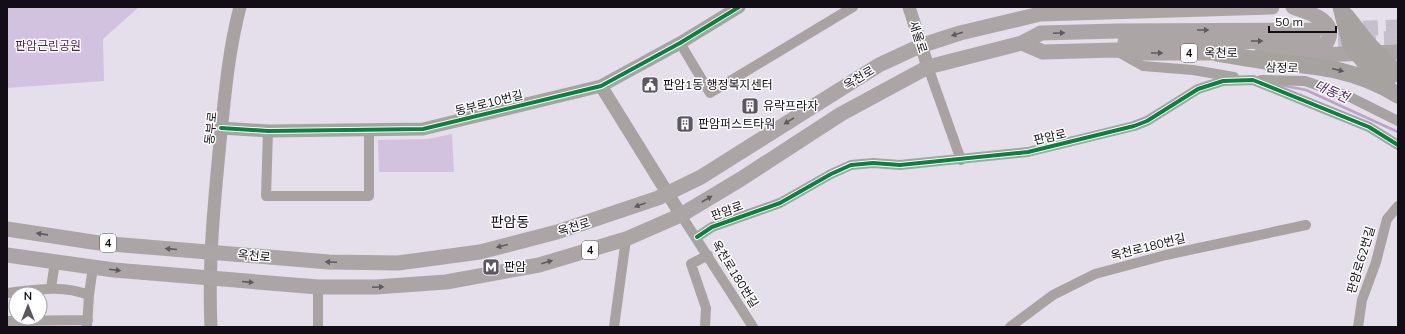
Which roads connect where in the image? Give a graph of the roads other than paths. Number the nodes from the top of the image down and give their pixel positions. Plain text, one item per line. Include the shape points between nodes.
1 (240, 7) edge
2 (738, 7) edge
3 (853, 7) edge
4 (909, 7) edge
5 (1272, 7) edge
6 (1293, 7) edge
7 (1341, 7) edge
8 (1094, 10) edge
9 (1315, 42) junction
10 (680, 43) junction
11 (1022, 44) junction
12 (920, 46) junction
13 (1115, 50) junction
14 (1398, 52) edge
15 (1217, 53) junction
16 (1357, 54) junction
17 (1376, 54) junction
18 (928, 67) junction
19 (1398, 74) edge
20 (1249, 80) junction
21 (602, 86) junction
22 (1398, 91) edge
23 (1398, 95) edge
24 (1398, 121) edge
25 (221, 128) junction
26 (268, 131) junction
27 (369, 131) junction
28 (1398, 145) edge
29 (961, 160) junction
30 (669, 193) junction
31 (1398, 206) edge
32 (681, 215) junction
33 (1306, 225) dead end
34 (7, 229) edge
35 (696, 237) junction
36 (626, 239) junction
37 (210, 252) junction
38 (7, 255) edge
39 (708, 255) junction
40 (55, 262) junction
41 (93, 267) junction
42 (209, 278) junction
43 (318, 287) junction
44 (51, 288) junction
45 (7, 293) edge
46 (89, 295) junction
47 (7, 321) edge
48 (87, 323) edge
49 (211, 327) edge
50 (318, 327) edge
51 (614, 327) edge
52 (705, 327) edge
53 (753, 327) edge
54 (1010, 327) edge
55 (1358, 327) edge

1 - 25 street, 동부로 via 228,56
2 - 10 street, 동부로10번길
3 - 10 street via 710,93
4 - 12 street, 새울로
5 - 8 main road, 옥천로 / 4
6 - 9 main road via 1325,21 1328,39
7 - 16 highway via 1351,46
7 - 17 highway
8 -> 12 main road, 옥천로 / 4 via 1040,14 960,33
11 -> 9 main road
9 - 15 main road, 옥천로 / 4
9 - 16 main road, 옥천로 / 4
10 - 21 street, 동부로10번길
11 - 13 main road, 옥천로 / 4 via 1043,52
11 - 18 main road, 옥천로 / 4
12 - 18 street, 새울로
12 -> 30 main road, 옥천로 / 4 via 879,65 701,177
13 -> 15 main road, 옥천로 / 4 via 1146,53
13 - 20 street, 삼정로 via 1144,66 1193,70
14 - 17 main road, 옥천로 / 4
15 -> 23 highway via 1325,67 1369,80
16 - 17 main road, 옥천로 / 4
16 - 22 highway
17 - 19 highway
18 - 29 street
32 -> 18 main road, 옥천로 / 4 via 841,114
20 - 24 street, 삼정로 via 1305,81 1348,96
20 - 28 street, 판암로 via 1369,127
20 - 29 street, 판암로 via 1223,81 1198,89 1147,121 1134,126 1028,152
21 - 27 street, 동부로10번길 via 423,129
21 - 30 street
25 - 26 street, 동부로10번길
25 - 37 street, 동부로
26 - 27 street, 동부로10번길
26 - 27 street via 266,196 369,196
29 - 35 street, 판암로 via 900,165 851,165 780,203 712,227
30 - 32 street
30 -> 37 main road, 옥천로 / 4 via 558,232 480,252 398,263 329,262
31 - 55 street, 판암로62번길 via 1387,219 1376,262 1362,300
32 - 35 street, 옥천로180번길
32 - 36 main road, 옥천로 / 4
33 - 54 street, 옥천로180번길 via 1166,255 1095,274 1053,295
37 -> 34 main road, 옥천로 / 4 via 99,242
35 - 39 street, 옥천로180번길
43 -> 36 main road, 옥천로 / 4 via 376,287 446,282 539,265
36 - 51 street
37 - 42 street, 동부로
38 - 40 main road, 옥천로 / 4
39 - 52 street via 691,264 706,308
39 - 53 street, 옥천로180번길
40 - 41 main road, 옥천로 / 4
40 - 44 street
41 -> 42 main road, 옥천로 / 4
41 - 46 street
42 -> 43 main road, 옥천로 / 4
42 - 49 street, 동부로
43 - 50 street
44 - 45 street
44 - 46 street via 73,288
46 - 48 street
47 - 48 street

